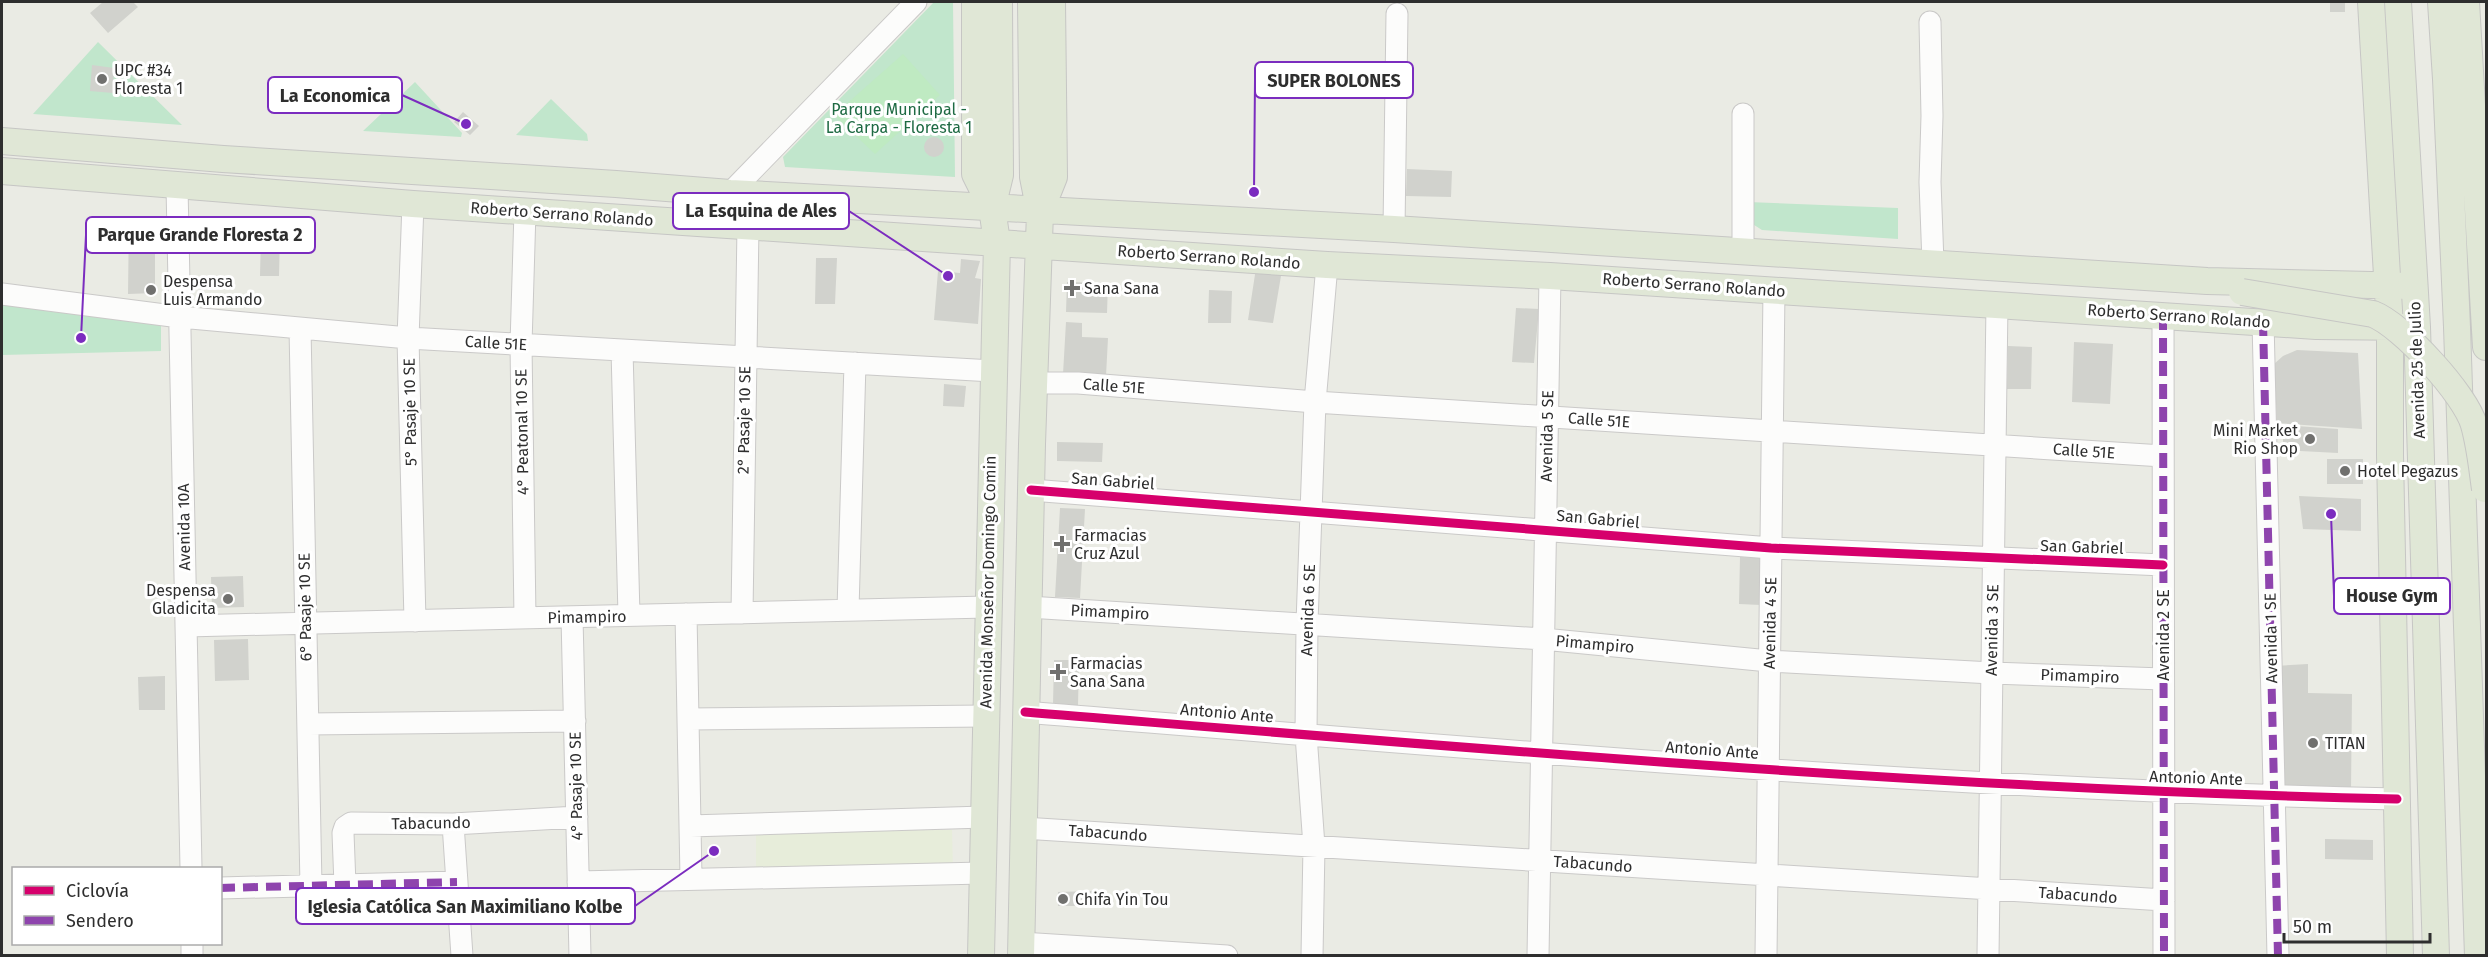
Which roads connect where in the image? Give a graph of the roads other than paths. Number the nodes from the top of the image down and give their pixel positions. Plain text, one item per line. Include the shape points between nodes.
1 (916, 2) edge
2 (975, 2) edge
3 (999, 2) edge
4 (1031, 2) edge
5 (1052, 2) edge
6 (2371, 2) edge
7 (2398, 2) edge
8 (2441, 2) edge
9 (2466, 2) edge
10 (1397, 14) dead end
11 (1930, 22) dead end
12 (1743, 114) dead end
13 (2, 141) edge
14 (2, 171) edge
15 (177, 186) junction
16 (730, 194) junction
17 (413, 204) junction
18 (992, 208) junction
19 (525, 210) junction
20 (1040, 212) junction
21 (748, 226) junction
22 (1394, 229) junction
23 (997, 242) junction
24 (1039, 245) junction
25 (1743, 250) junction
26 (1933, 263) junction
27 (1327, 266) junction
28 (1550, 276) junction
29 (2149, 278) junction
30 (2401, 286) junction
31 (1774, 290) junction
32 (2, 294) edge
33 (1997, 304) junction
34 (2163, 315) junction
35 (180, 317) junction
36 (2263, 321) junction
37 (2390, 327) junction
38 (2417, 327) junction
39 (300, 328) junction
40 (408, 338) junction
41 (521, 345) junction
42 (2487, 347) edge
43 (622, 350) junction
44 (744, 357) junction
45 (855, 363) junction
46 (993, 371) junction
47 (1035, 383) junction
48 (1315, 402) junction
49 (1547, 416) junction
50 (1773, 431) junction
51 (1995, 446) junction
52 (2163, 456) junction
53 (1031, 490) junction
54 (2486, 492) edge
55 (1312, 512) junction
56 (1545, 529) junction
57 (1771, 548) junction
58 (1993, 559) junction
59 (2163, 565) junction
60 (987, 607) junction
61 (1028, 607) junction
62 (848, 610) junction
63 (742, 613) junction
64 (686, 614) junction
65 (629, 615) junction
66 (572, 617) junction
67 (525, 618) junction
68 (415, 621) junction
69 (306, 623) junction
70 (1307, 623) junction
71 (186, 626) junction
72 (1543, 639) junction
73 (1769, 661) junction
74 (1992, 673) junction
75 (2163, 679) junction
76 (1026, 712) junction
77 (985, 716) junction
78 (689, 719) junction
79 (574, 721) junction
80 (308, 724) junction
81 (1306, 735) junction
82 (1541, 753) junction
83 (1768, 769) junction
84 (1990, 782) junction
85 (2163, 792) junction
86 (2275, 796) junction
87 (2397, 799) junction
88 (2480, 815) edge
89 (577, 817) junction
90 (984, 817) junction
91 (453, 824) junction
92 (690, 826) junction
93 (1023, 828) junction
94 (1314, 846) junction
95 (1539, 860) junction
96 (191, 867) edge
97 (983, 873) junction
98 (1767, 875) junction
99 (691, 878) junction
100 (456, 882) junction
101 (578, 882) junction
102 (345, 885) junction
103 (311, 886) junction
104 (222, 888) edge
105 (1989, 889) junction
106 (2164, 900) junction
107 (1021, 949) edge
108 (462, 956) edge
109 (580, 956) edge
110 (981, 956) edge
111 (1227, 956) edge
112 (1312, 956) edge
113 (1538, 956) edge
114 (1766, 956) edge
115 (1988, 956) edge
116 (2164, 956) edge
117 (2278, 956) edge
118 (2400, 956) edge
119 (2436, 956) edge
120 (2478, 956) edge

1 - 16 street
2 - 18 main road via 975,174
3 - 18 main road via 1000,175
4 - 20 main road via 1033,177
5 - 20 main road via 1054,177
6 - 30 main road, Avenida 25 de Julio
7 - 30 main road, Avenida 25 de Julio
8 - 88 main road
9 - 42 main road
10 - 22 street
11 - 26 street
12 - 25 street
13 - 16 main road, Roberto Serrano Rolando
14 - 15 main road, Roberto Serrano Rolando
15 - 17 main road, Roberto Serrano Rolando
15 - 35 street, Avenida 10A
16 - 18 main road, Roberto Serrano Rolando
17 - 19 main road, Roberto Serrano Rolando
17 - 40 street, 5° Pasaje 10 SE
18 - 20 main road, Roberto Serrano Rolando
18 - 23 main road, Avenida Monseñor Domingo Comin
19 - 21 main road, Roberto Serrano Rolando
19 - 41 street, 4° Peatonal 10 SE
20 - 22 main road, Roberto Serrano Rolando
20 - 24 main road
21 - 23 main road, Roberto Serrano Rolando
21 - 44 street, 2° Pasaje 10 SE
22 - 25 main road, Roberto Serrano Rolando
23 - 24 main road, Roberto Serrano Rolando
23 - 46 main road, Avenida Monseñor Domingo Comin
24 - 27 main road, Roberto Serrano Rolando
24 - 47 main road
25 - 26 main road, Roberto Serrano Rolando
26 - 29 main road, Roberto Serrano Rolando
27 - 28 main road, Roberto Serrano Rolando
27 - 48 street, Avenida 6 SE
28 - 31 main road, Roberto Serrano Rolando
28 - 49 street, Avenida 5 SE
29 - 30 main road, Roberto Serrano Rolando
29 - 54 main road, bridge via 2373,314 2430,361 2465,404 2474,424
30 - 37 main road, Avenida 25 de Julio
30 - 38 main road, Avenida 25 de Julio
31 - 33 main road, Roberto Serrano Rolando
31 - 50 street, Avenida 4 SE
32 - 35 street, Calle 51E
33 - 34 main road, Roberto Serrano Rolando
33 - 51 street, Avenida 3 SE
34 - 36 main road, Roberto Serrano Rolando
34 - 52 street, Avenida 2 SE
35 - 39 street, Calle 51E
35 - 71 street, Avenida 10A
36 - 37 main road, Roberto Serrano Rolando
36 - 86 street, Avenida 1 SE
37 - 38 main road, Roberto Serrano Rolando
37 - 87 main road, Avenida 25 de Julio
38 - 119 main road, Avenida 25 de Julio
39 - 40 street, Calle 51E
39 - 69 street, 6° Pasaje 10 SE
40 - 41 street, Calle 51E
40 - 68 street, 5° Pasaje 10 SE
41 - 43 street, Calle 51E
41 - 67 street, 4° Peatonal 10 SE
43 - 44 street, Calle 51E
43 - 65 street
44 - 45 street, Calle 51E
44 - 63 street, 2° Pasaje 10 SE
45 - 46 street, Calle 51E
45 - 62 street
46 - 60 main road, Avenida Monseñor Domingo Comin
47 - 48 street, Calle 51E
47 - 53 main road
48 - 49 street, Calle 51E
48 - 55 street, Avenida 6 SE
49 - 50 street, Calle 51E
49 - 56 street, Avenida 5 SE
50 - 51 street, Calle 51E
50 - 57 street, Avenida 4 SE
51 - 52 street, Calle 51E
51 - 58 street, Avenida 3 SE
52 - 59 street, Avenida 2 SE
53 - 55 street, San Gabriel
53 - 61 main road
55 - 56 street, San Gabriel
55 - 70 street, Avenida 6 SE
56 - 57 street, San Gabriel
56 - 72 street, Avenida 5 SE
57 - 58 street, San Gabriel
57 - 73 street, Avenida 4 SE
58 - 59 street, San Gabriel
58 - 74 street, Avenida 3 SE
59 - 75 street, Avenida 2 SE
60 - 62 street, Pimampiro
60 - 77 main road, Avenida Monseñor Domingo Comin
61 - 70 street, Pimampiro
61 - 76 main road
62 - 63 street, Pimampiro
63 - 64 street, Pimampiro
64 - 65 street, Pimampiro
64 - 78 street
65 - 66 street, Pimampiro
66 - 67 street, Pimampiro
66 - 79 street, 4° Pasaje 10 SE
67 - 68 street, Pimampiro
68 - 69 street, Pimampiro
69 - 71 street, Pimampiro
69 - 80 street, 6° Pasaje 10 SE
70 - 72 street, Pimampiro
70 - 81 street, Avenida 6 SE
71 - 96 street, Avenida 10A
72 - 73 street, Pimampiro
72 - 82 street, Avenida 5 SE
73 - 74 street, Pimampiro
73 - 83 street, Avenida 4 SE
74 - 75 street, Pimampiro
74 - 84 street, Avenida 3 SE
75 - 85 street, Avenida 2 SE
76 - 81 street, Antonio Ante
76 - 93 main road
77 - 78 street
77 - 90 main road, Avenida Monseñor Domingo Comin
78 - 92 street
79 - 80 street
79 - 89 street, 4° Pasaje 10 SE
80 - 103 street, 6° Pasaje 10 SE
81 - 82 street, Antonio Ante
81 - 94 street, Avenida 6 SE
82 - 83 street, Antonio Ante
82 - 95 street, Avenida 5 SE
83 - 84 street, Antonio Ante
83 - 98 street, Avenida 4 SE
84 - 85 street, Antonio Ante
84 - 105 street, Avenida 3 SE
85 - 86 street, Antonio Ante
85 - 106 street, Avenida 2 SE
86 - 87 street, Antonio Ante
86 - 117 street, Avenida 1 SE
87 - 118 main road, Avenida 25 de Julio
88 - 120 main road
89 - 91 street, Tabacundo
89 - 101 street, 4° Pasaje 10 SE
90 - 92 street
90 - 97 main road, Avenida Monseñor Domingo Comin
91 - 100 street
91 - 102 street, Tabacundo via 351,823 343,833
92 - 99 street
93 - 94 street, Tabacundo
93 - 107 main road
94 - 95 street, Tabacundo
94 - 112 street, Avenida 6 SE
95 - 98 street, Tabacundo
95 - 113 street, Avenida 5 SE
97 - 99 street
97 - 110 main road, Avenida Monseñor Domingo Comin
98 - 105 street, Tabacundo
98 - 114 street, Avenida 4 SE
99 - 101 street
100 - 102 street
100 - 108 street
101 - 109 street, 4° Pasaje 10 SE
102 - 103 street
103 - 104 street
105 - 106 street, Tabacundo
105 - 115 street, Avenida 3 SE
106 - 116 street, Avenida 2 SE
107 - 111 street

